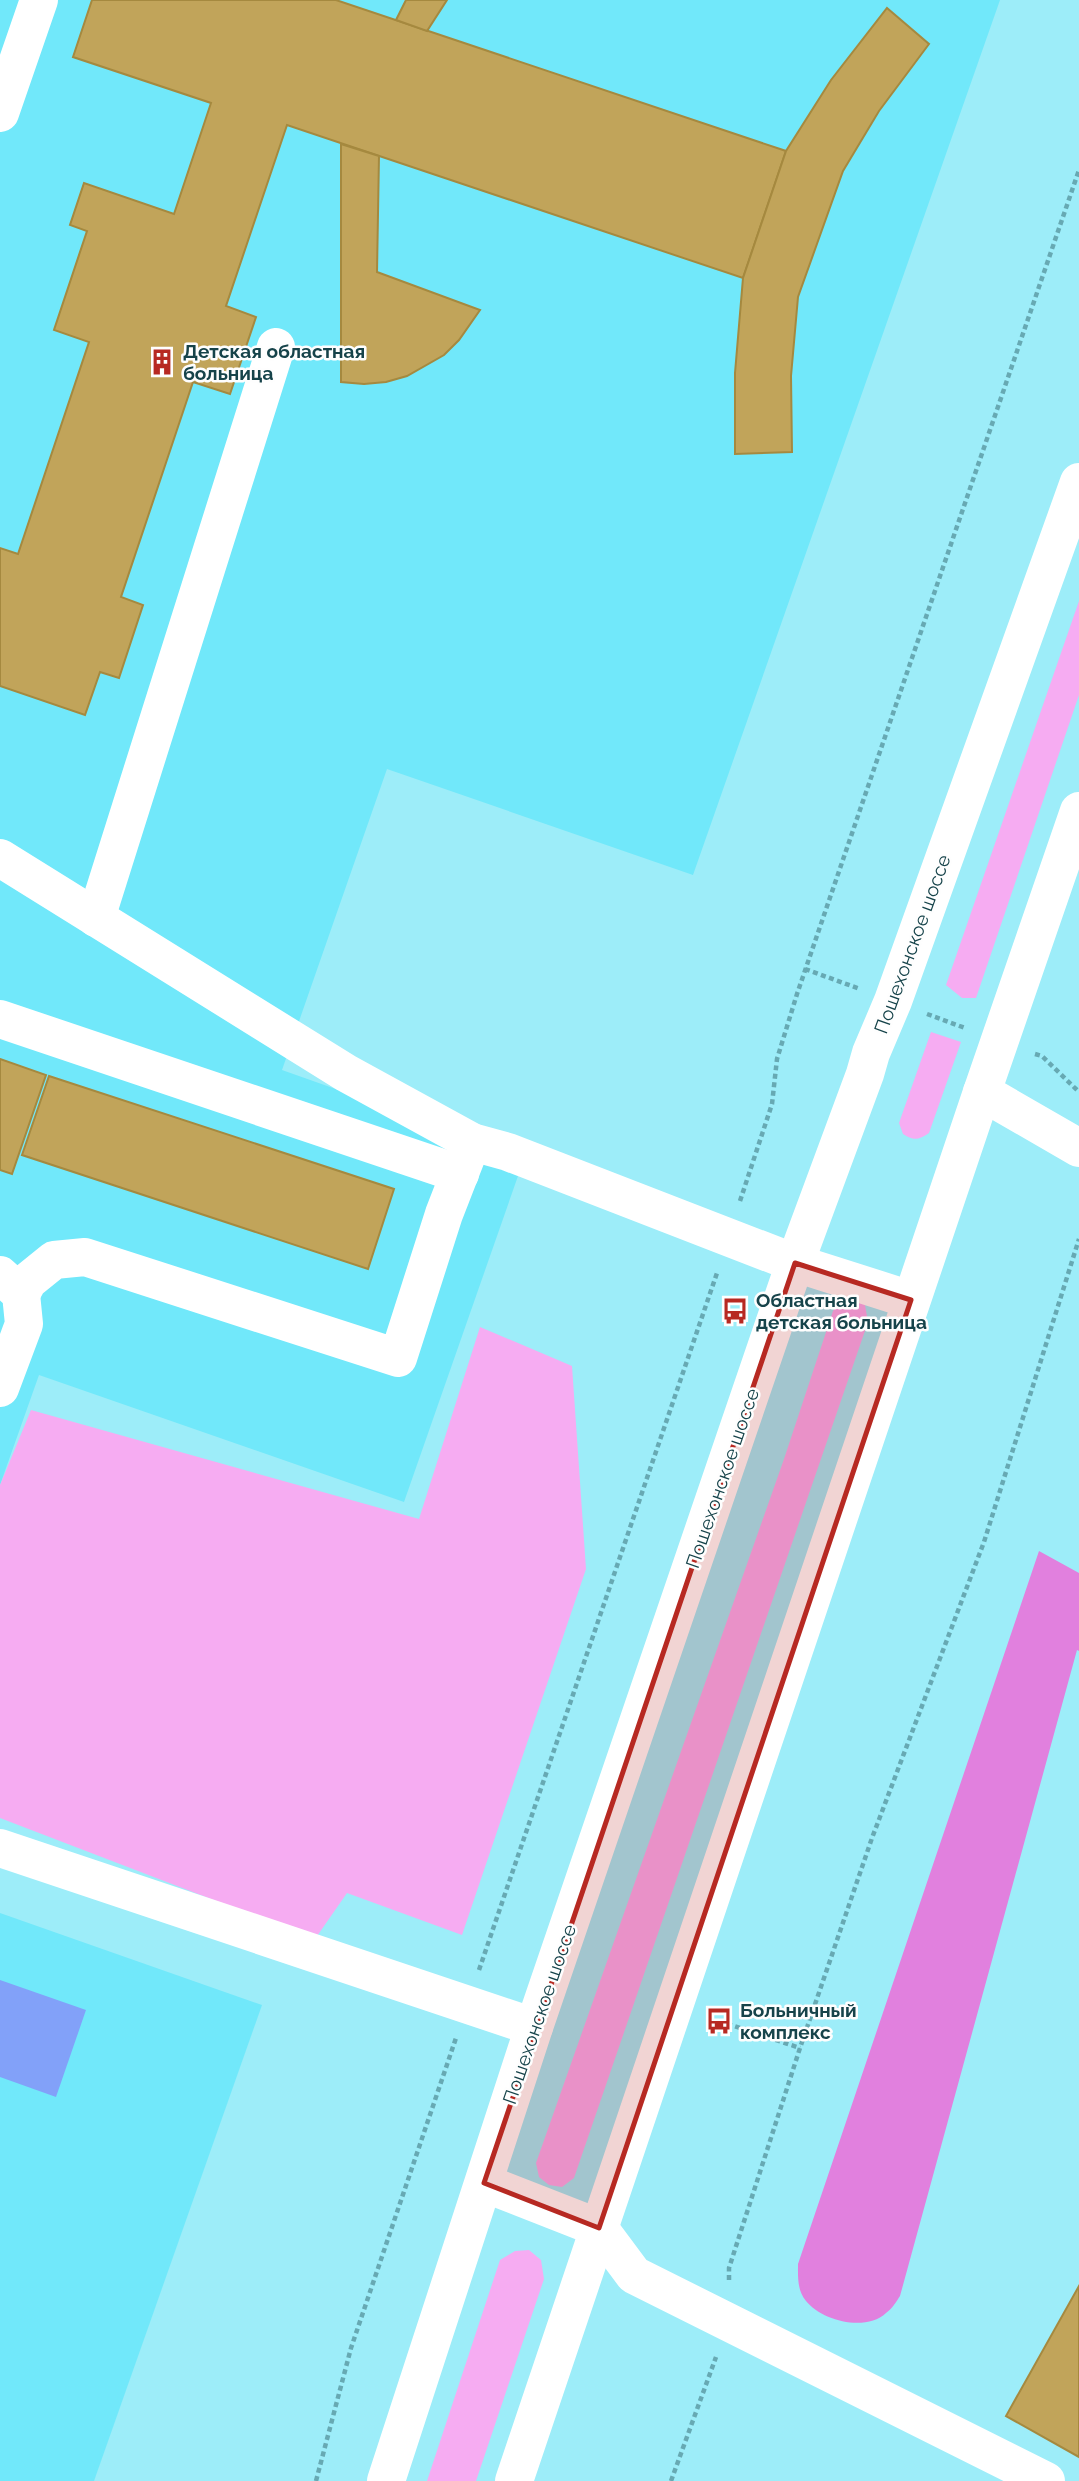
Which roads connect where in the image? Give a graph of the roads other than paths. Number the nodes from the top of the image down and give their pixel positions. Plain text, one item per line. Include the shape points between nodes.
1 (39, 0) edge
2 (1, 106) edge
3 (276, 347) dead end
4 (1079, 482) edge
5 (1079, 811) edge
6 (0, 858) edge
7 (96, 918) junction
8 (0, 1020) edge
9 (982, 1092) junction
10 (1079, 1148) edge
11 (466, 1158) junction
12 (795, 1263) junction
13 (10, 1285) edge
14 (912, 1300) junction
15 (0, 1388) edge
16 (0, 1849) edge
17 (534, 2027) junction
18 (484, 2183) junction
19 (599, 2228) junction
20 (386, 2481) edge
21 (514, 2481) edge
22 (1046, 2481) edge

1 - 2 main road
3 - 7 main road
4 - 12 main road, Пошехонское шоссе
5 - 9 main road
6 - 7 main road
7 - 11 main road via 346,1073
8 - 11 main road
9 - 10 main road
9 - 14 main road
11 - 12 main road via 508,1152
11 - 13 main road via 398,1358 85,1258 54,1260 28,1281
12 - 14 main road
12 - 17 main road, Пошехонское шоссе
13 - 15 main road via 24,1324
14 - 19 main road
16 - 17 main road
17 - 18 main road, Пошехонское шоссе
18 - 19 main road
18 - 20 main road, Пошехонское шоссе
19 - 21 main road
19 - 22 main road via 634,2275

